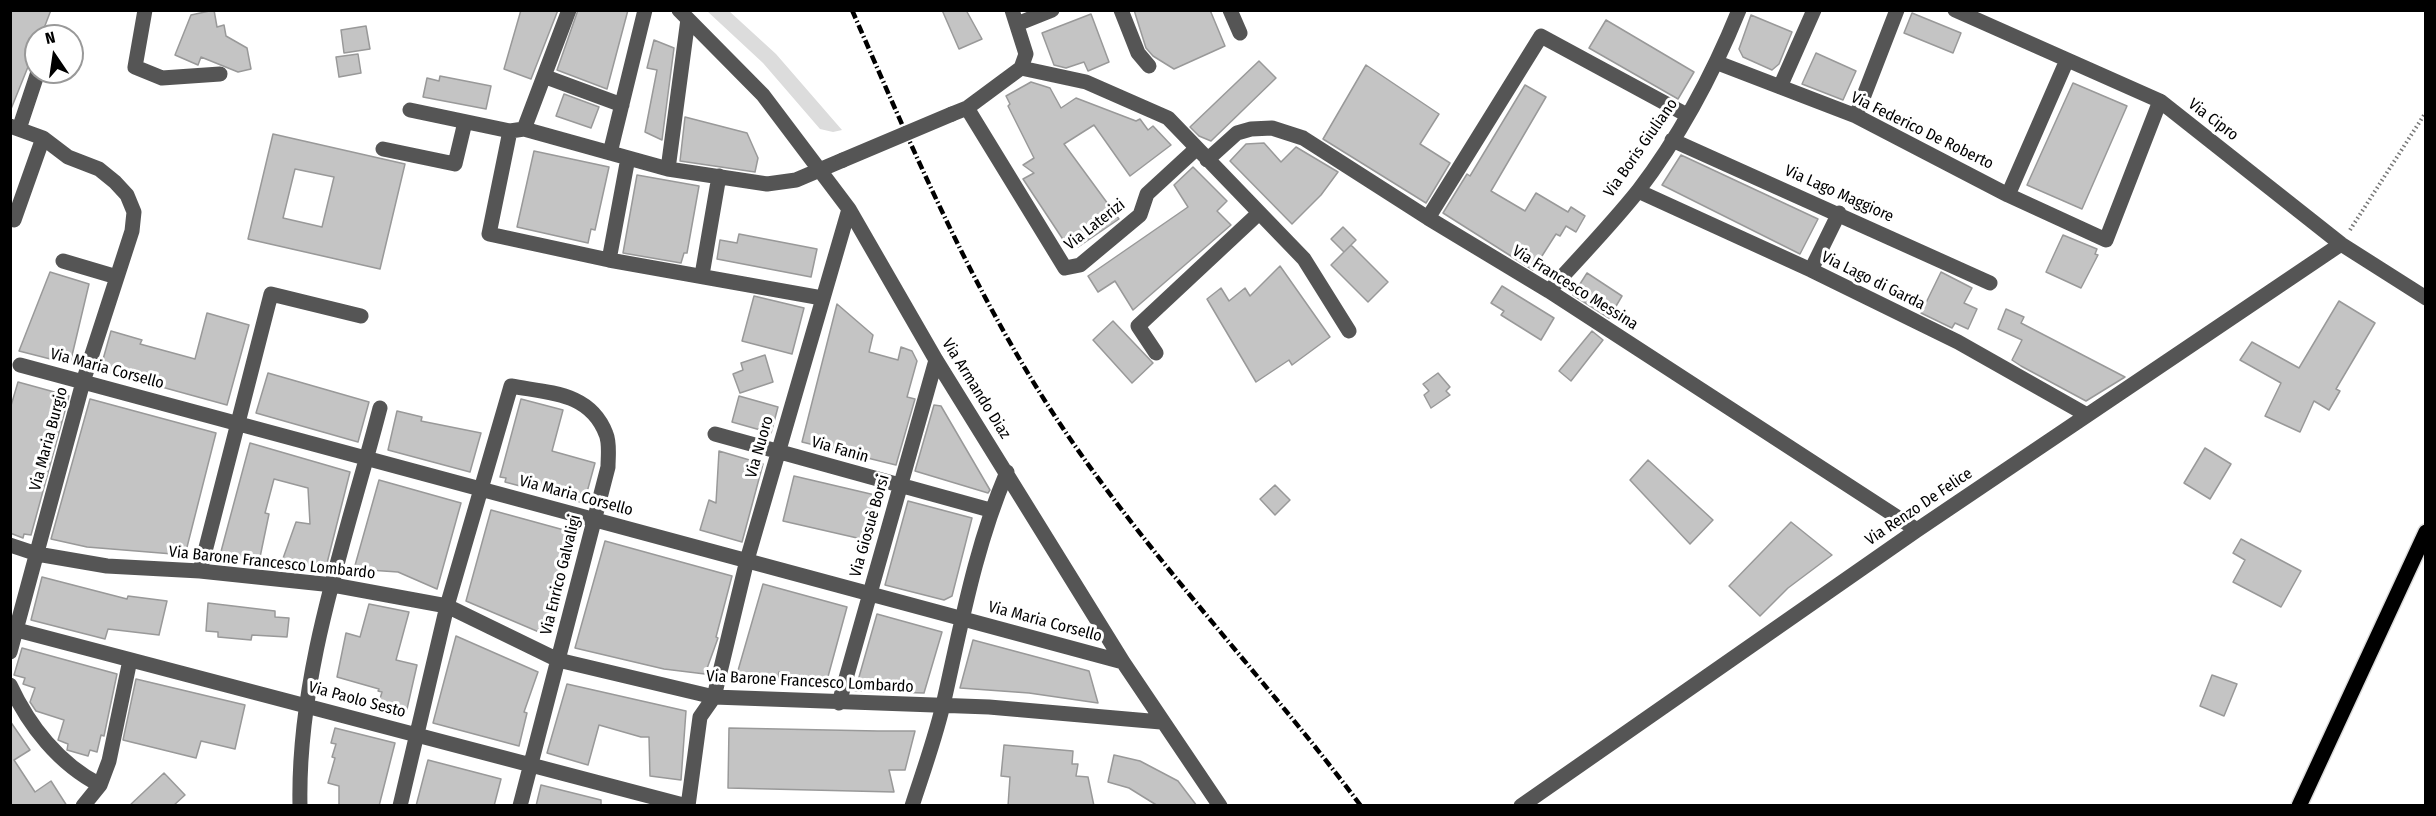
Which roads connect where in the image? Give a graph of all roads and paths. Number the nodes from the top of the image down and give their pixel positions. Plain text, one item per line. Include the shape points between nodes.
1 (145, 10) edge
2 (569, 10) edge
3 (645, 10) edge
4 (1052, 10) edge
5 (1121, 10) edge
6 (1230, 10) edge
7 (1739, 10) edge
8 (1814, 10) edge
9 (1897, 10) edge
10 (1955, 10) edge
11 (683, 15) edge
12 (1015, 17) edge
13 (1240, 33) dead end
14 (2067, 60) junction
15 (1718, 63) junction
16 (1149, 66) dead end
17 (1021, 68) junction
18 (219, 74) dead end
19 (546, 77) junction
20 (33, 84) edge
21 (1780, 87) junction
22 (2160, 101) junction
23 (622, 105) junction
24 (967, 108) junction
25 (410, 110) dead end
26 (2426, 112) edge
27 (1687, 115) junction
28 (1856, 116) junction
29 (465, 122) junction
30 (15, 128) edge
31 (517, 130) junction
32 (43, 138) junction
33 (1672, 140) junction
34 (1197, 148) junction
35 (382, 149) dead end
36 (610, 153) junction
37 (628, 158) junction
38 (1207, 160) junction
39 (668, 168) junction
40 (819, 170) junction
41 (719, 176) junction
42 (1638, 191) junction
43 (2008, 195) junction
44 (849, 209) junction
45 (1259, 213) junction
46 (1839, 213) junction
47 (1428, 218) junction
48 (14, 220) dead end
49 (2341, 244) junction
50 (609, 260) junction
51 (63, 261) dead end
52 (1811, 270) junction
53 (702, 275) junction
54 (117, 278) junction
55 (1990, 284) dead end
56 (1549, 291) junction
57 (822, 298) junction
58 (2426, 298) edge
59 (361, 316) dead end
60 (1349, 331) dead end
61 (1156, 353) dead end
62 (936, 360) junction
63 (20, 365) dead end
64 (83, 382) junction
65 (380, 408) dead end
66 (2087, 415) junction
67 (237, 423) junction
68 (715, 434) dead end
69 (778, 450) junction
70 (368, 458) junction
71 (1007, 472) junction
72 (900, 485) junction
73 (481, 489) junction
74 (990, 510) junction
75 (594, 519) junction
76 (1917, 530) junction
77 (2426, 532) edge
78 (10, 545) edge
79 (36, 554) junction
80 (747, 560) junction
81 (200, 572) junction
82 (333, 585) junction
83 (870, 593) junction
84 (447, 606) junction
85 (961, 618) junction
86 (17, 630) junction
87 (10, 652) edge
88 (130, 660) junction
89 (558, 660) junction
90 (1123, 662) junction
91 (10, 685) edge
92 (714, 697) junction
93 (839, 703) junction
94 (306, 706) junction
95 (942, 707) junction
96 (1161, 722) junction
97 (415, 734) junction
98 (531, 765) junction
99 (100, 785) junction
100 (83, 806) edge
101 (300, 806) edge
102 (400, 806) edge
103 (520, 806) edge
104 (687, 806) edge
105 (912, 806) edge
106 (1220, 806) edge
107 (1521, 806) edge
108 (2300, 806) edge

1 - 18 street via 135,67 162,78
2 - 19 street
3 - 23 street
4 - 12 street
5 - 16 street via 1138,53
6 - 13 street
7 - 15 street, Via Boris Giuliano
8 - 21 street
9 - 28 street
10 - 14 street, Via Cipro
11 - 39 street
11 - 40 street, Via Armando Diaz via 763,94
12 - 17 street via 1026,54
14 - 22 street, Via Cipro
14 - 43 street
15 - 21 street, Via Federico De Roberto
15 - 27 street, Via Boris Giuliano
17 - 24 street
17 - 34 street via 1086,82 1168,118
19 - 23 street
19 - 31 street
20 - 30 street
21 - 28 street, Via Federico De Roberto
22 - 43 street, Via Federico De Roberto via 2106,240
22 - 49 street, Via Cipro
23 - 36 street
24 - 34 street, Via Laterizi via 1065,268 1080,265 1140,215 1147,194
24 - 40 street, bridge
25 - 29 street
26 - 49 path
27 - 33 street, Via Boris Giuliano
27 - 47 street via 1541,36
28 - 43 street, Via Federico De Roberto
29 - 31 street
29 - 35 street via 455,164
30 - 32 street
31 - 36 street
31 - 50 street via 489,234
32 - 48 street
32 - 54 street, Via Maria Burgio via 68,157 99,169 127,195 134,212 132,231
33 - 42 street, Via Boris Giuliano
33 - 46 street, Via Lago Maggiore
34 - 38 street
36 - 37 street
37 - 39 street
37 - 50 street
38 - 45 street
38 - 47 street, Via Francesco Messina via 1237,133 1272,128 1303,138
39 - 41 street
40 - 41 street via 796,180 767,184
40 - 44 street, Via Armando Diaz
41 - 53 street
42 - 52 street, Via Lago di Garda
42 - 56 street, Via Boris Giuliano
44 - 57 street, Via Nuoro
44 - 62 street, Via Armando Diaz
45 - 60 street via 1304,259
45 - 61 street via 1138,326
46 - 52 street
46 - 55 street, Via Lago Maggiore
47 - 56 street, Via Francesco Messina
49 - 58 street, Via Cipro
49 - 66 street, Via Renzo De Felice
50 - 53 street
51 - 54 street
52 - 66 street, Via Lago di Garda via 1958,342
53 - 57 street
54 - 64 street, Via Maria Burgio
56 - 76 street, Via Francesco Messina
57 - 69 street, Via Nuoro
59 - 67 street via 271,294
62 - 71 street, Via Armando Diaz
62 - 72 street, Via Giosuè Borsi
63 - 64 street, Via Maria Corsello
64 - 67 street, Via Maria Corsello
64 - 79 street, Via Maria Burgio
65 - 70 street
66 - 76 street, Via Renzo De Felice
67 - 70 street, Via Maria Corsello
67 - 81 street
68 - 69 street, Via Fanin
69 - 72 street, Via Fanin
69 - 80 street, Via Nuoro
70 - 73 street, Via Maria Corsello
70 - 82 street
71 - 74 street
71 - 90 street, Via Armando Diaz
72 - 74 street, Via Fanin
72 - 83 street, Via Giosuè Borsi
73 - 75 street, Via Maria Corsello
73 - 75 street, Via Enrico Galvaligi via 511,386 575,397 607,435 608,467
73 - 84 street
74 - 85 street
75 - 80 street, Via Maria Corsello
75 - 89 street, Via Enrico Galvaligi
76 - 107 street, Via Renzo De Felice
77 - 108 main road
78 - 79 street, Via Barone Francesco Lombardo
79 - 81 street, Via Barone Francesco Lombardo via 107,566
79 - 86 street, Via Maria Burgio
80 - 83 street, Via Maria Corsello
80 - 92 street, Via Nuoro
81 - 82 street, Via Barone Francesco Lombardo
82 - 84 street, Via Barone Francesco Lombardo
82 - 94 street
83 - 85 street, Via Maria Corsello
83 - 93 street, Via Giosuè Borsi
84 - 89 street, Via Barone Francesco Lombardo
84 - 97 street
85 - 90 street, Via Maria Corsello
85 - 95 street
86 - 87 street, Via Maria Burgio
86 - 88 street, Via Paolo Sesto
88 - 94 street, Via Paolo Sesto
88 - 99 street via 109,761
89 - 92 street, Via Barone Francesco Lombardo
89 - 98 street, Via Enrico Galvaligi
90 - 96 street, Via Armando Diaz
91 - 99 street via 22,712 53,748 76,773
92 - 93 street, Via Barone Francesco Lombardo
92 - 104 street, Via Nuoro via 700,717
93 - 95 street, Via Barone Francesco Lombardo
94 - 97 street, Via Paolo Sesto
94 - 101 street via 299,769
95 - 96 street, Via Barone Francesco Lombardo via 988,707
95 - 105 street
96 - 106 street, Via Armando Diaz
97 - 98 street, Via Paolo Sesto
97 - 102 street
98 - 103 street, Via Enrico Galvaligi
98 - 104 street, Via Paolo Sesto
99 - 100 street

